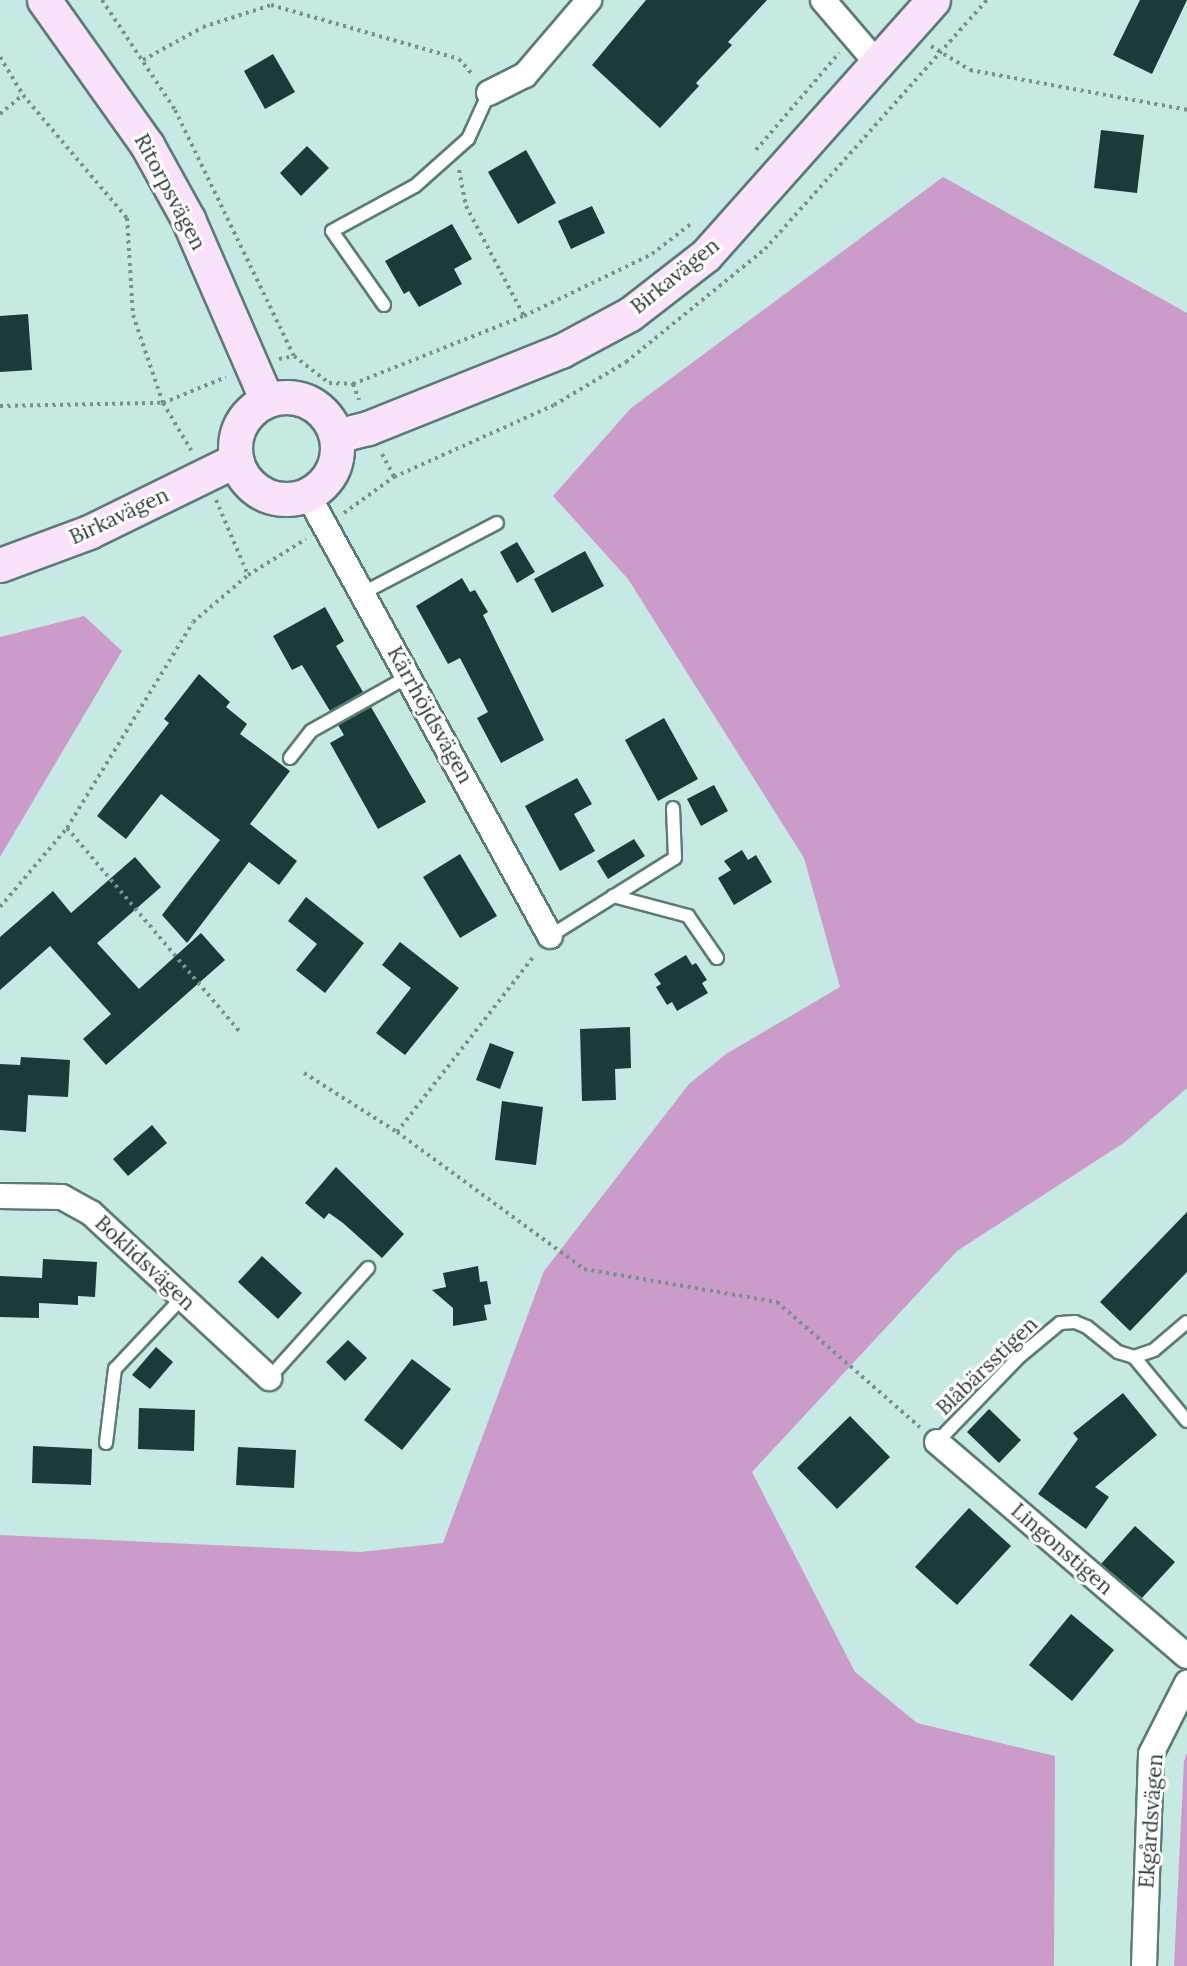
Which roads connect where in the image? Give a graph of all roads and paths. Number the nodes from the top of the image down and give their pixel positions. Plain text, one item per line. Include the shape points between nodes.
1 (44, 0) edge
2 (102, 0) edge
3 (589, 0) edge
4 (823, 0) edge
5 (933, 0) edge
6 (987, 0) edge
7 (271, 2) edge
8 (910, 26) junction
9 (854, 35) junction
10 (937, 51) junction
11 (0, 57) edge
12 (143, 60) junction
13 (877, 63) junction
14 (489, 93) junction
15 (23, 95) junction
16 (1187, 110) edge
17 (0, 114) edge
18 (468, 139) junction
19 (750, 157) dead end
20 (698, 218) dead end
21 (384, 305) dead end
22 (524, 316) junction
23 (294, 356) junction
24 (252, 366) junction
25 (267, 401) junction
26 (163, 403) junction
27 (0, 406) edge
28 (336, 436) junction
29 (236, 460) junction
30 (206, 475) junction
31 (308, 495) junction
32 (497, 523) dead end
33 (327, 526) junction
34 (0, 565) edge
35 (248, 575) junction
36 (363, 593) junction
37 (409, 676) junction
38 (290, 758) dead end
39 (673, 808) dead end
40 (66, 828) junction
41 (613, 896) junction
42 (0, 907) edge
43 (550, 936) junction
44 (717, 957) dead end
45 (239, 1031) dead end
46 (304, 1072) dead end
47 (397, 1132) junction
48 (0, 1196) edge
49 (368, 1268) dead end
50 (182, 1298) junction
51 (1187, 1322) edge
52 (1134, 1357) junction
53 (268, 1378) joint
54 (1187, 1421) edge
55 (937, 1442) junction
56 (106, 1443) dead end
57 (1187, 1656) edge
58 (1187, 1683) edge
59 (1144, 1966) edge

1 - 24 street, Ritorpsvägen via 147,145 188,219
2 - 12 path
3 - 14 street via 525,75
4 - 9 street
5 - 8 street, Birkavägen
6 - 10 path
7 - 12 path via 203,27
7 - 14 path via 459,59
8 - 10 path
8 - 13 street, Birkavägen
9 - 13 street
9 - 19 path
10 - 16 path via 970,70
11 - 15 path
12 - 23 path via 175,110
13 - 28 street, Birkavägen via 706,255 630,314 561,351 368,428
14 - 18 lane
15 - 17 path
15 - 26 path via 127,218 133,315
18 - 21 lane via 415,186 332,231
18 - 22 path via 459,167 466,206
20 - 22 path via 652,254
22 - 23 path via 353,384 328,383
23 - 24 path
24 - 25 street, Ritorpsvägen
24 - 26 path
25 - 28 street via 287,397 309,403 327,417
25 - 29 street via 241,425
26 - 27 path
26 - 30 path
28 - 31 street via 334,466 325,482
29 - 30 street, Birkavägen
29 - 31 street via 249,484 265,494 288,500
30 - 34 street, Birkavägen via 89,532
30 - 35 path
31 - 33 street, Kärrhöjdsvägen
32 - 36 lane
33 - 35 path
33 - 36 street, Kärrhöjdsvägen
35 - 40 path via 193,622
36 - 37 street, Kärrhöjdsvägen
37 - 38 lane via 311,730
37 - 43 street, Kärrhöjdsvägen
39 - 41 lane via 675,858
40 - 42 path
40 - 45 path
41 - 43 lane
41 - 44 lane via 688,916
43 - 47 path
46 - 47 path
47 - 55 path via 584,1269 777,1302
48 - 50 street, Boklidsvägen via 62,1197 72,1202 91,1213
49 - 53 lane
50 - 53 street, Boklidsvägen
50 - 56 lane via 115,1369
51 - 52 lane via 1154,1350
52 - 54 lane
52 - 55 lane, Blåbärsstigen via 1118,1352 1087,1327 1075,1322 1060,1323 1020,1356
55 - 57 street, Lingonstigen
58 - 59 street, Ekgårdsvägen via 1151,1754

